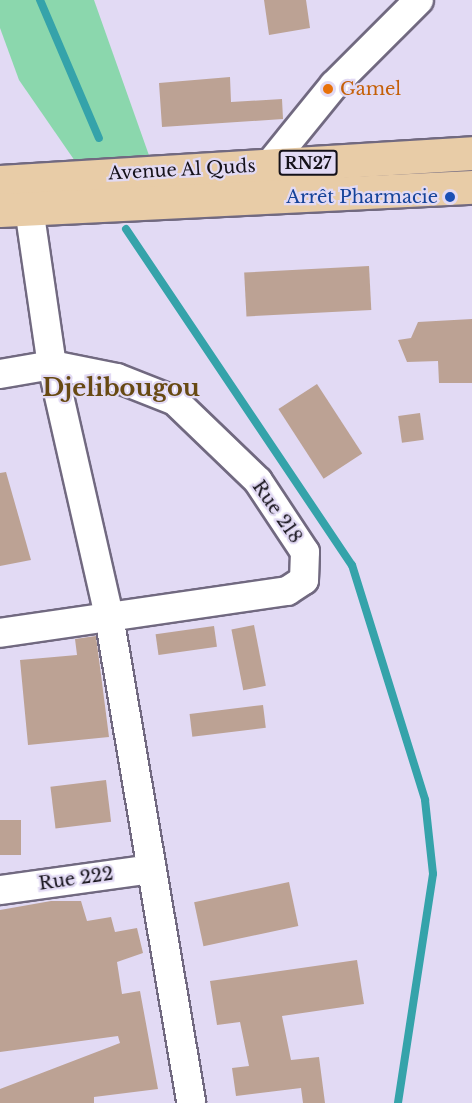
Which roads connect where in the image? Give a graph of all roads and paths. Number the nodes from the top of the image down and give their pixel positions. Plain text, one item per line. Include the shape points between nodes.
1 (419, 0) edge
2 (472, 153) edge
3 (268, 165) junction
4 (0, 182) edge
5 (147, 186) junction
6 (472, 187) edge
7 (80, 191) junction
8 (15, 209) edge
9 (52, 365) junction
10 (0, 374) edge
11 (109, 616) junction
12 (0, 633) edge
13 (152, 869) junction
14 (0, 890) edge
15 (191, 1103) edge

1 - 3 street via 334,85
2 - 3 main road, Avenue Al Quds / RN27
3 - 5 main road, Avenue Al Quds / RN27
4 - 7 main road, Avenue Al Quds / RN27
5 - 6 main road, Avenue Al Quds / RN27
5 - 7 main road, Avenue Al Quds / RN27
7 - 8 main road, Avenue Al Quds / RN27
8 - 9 street
9 - 10 street
9 - 11 street
9 - 11 street, Rue 218 via 117,378 175,401 258,482 305,552 304,580 287,591
11 - 12 street, Rue 218
11 - 13 street
13 - 14 street, Rue 222
13 - 15 street

